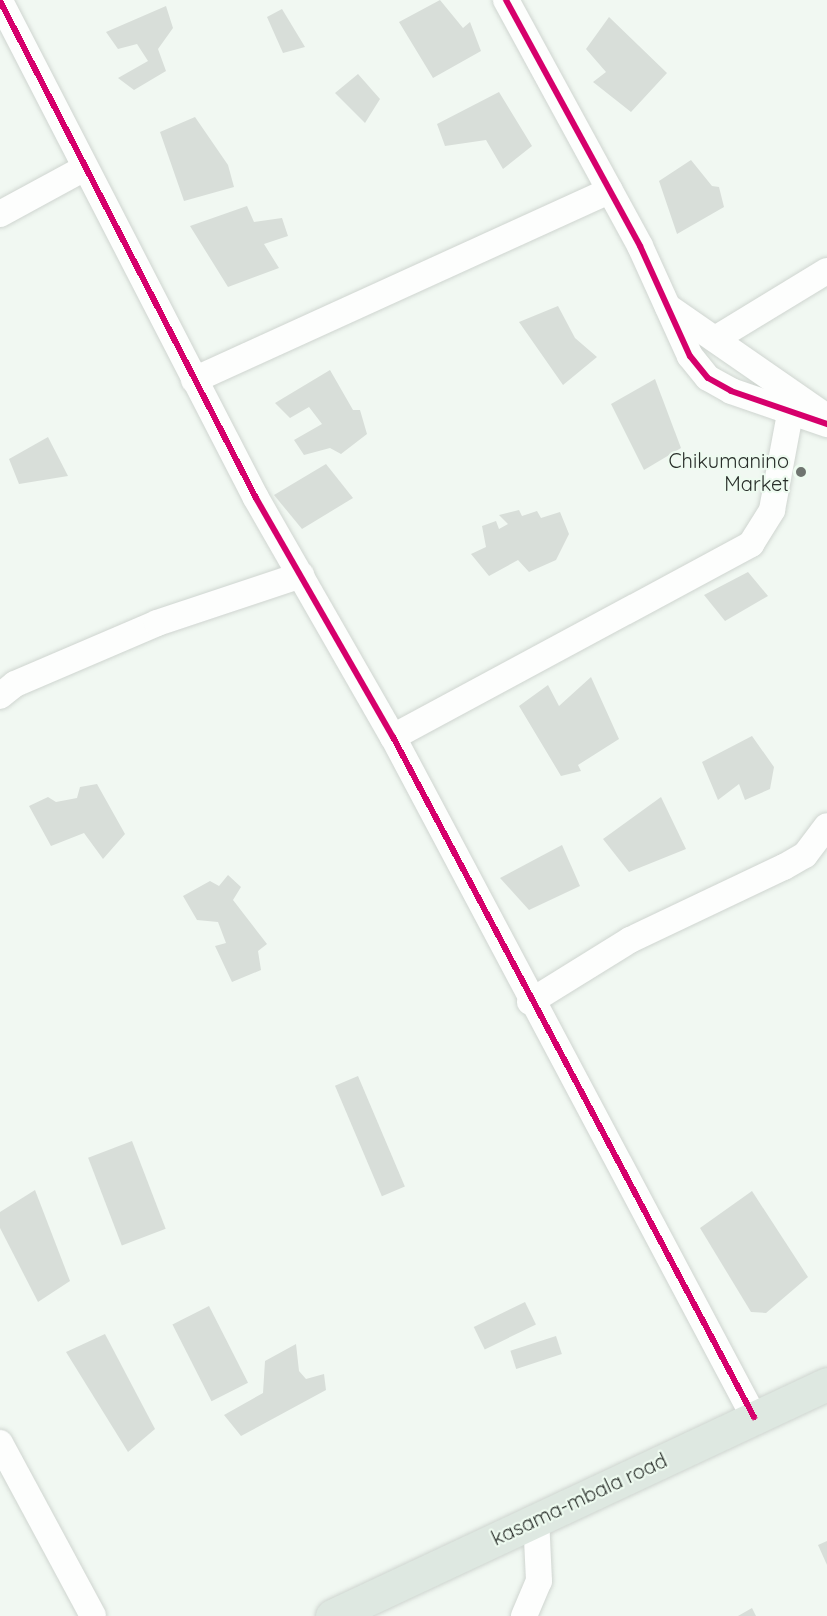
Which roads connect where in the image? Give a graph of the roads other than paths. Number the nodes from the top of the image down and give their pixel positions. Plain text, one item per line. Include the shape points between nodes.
1 (506, 0) edge
2 (0, 1) edge
3 (83, 169) junction
4 (610, 190) junction
5 (0, 214) edge
6 (827, 271) edge
7 (668, 307) junction
8 (715, 339) junction
9 (194, 380) junction
10 (790, 414) junction
11 (827, 417) edge
12 (827, 424) edge
13 (301, 575) junction
14 (0, 696) edge
15 (393, 737) junction
16 (827, 826) edge
17 (530, 1002) junction
18 (827, 1384) edge
19 (754, 1417) junction
20 (0, 1443) edge
21 (536, 1518) junction
22 (93, 1616) edge
23 (332, 1616) edge
24 (524, 1616) edge

1 - 4 street
2 - 3 street
3 - 5 street
3 - 9 street
4 - 7 street
4 - 9 street
6 - 8 street
7 - 8 street
7 - 10 street via 690,356 708,378
8 - 11 street
9 - 13 street
10 - 12 street
10 - 15 street via 772,510 751,544
13 - 14 street via 158,623 15,684
13 - 15 street
15 - 17 street
16 - 17 street via 805,855 630,940
17 - 19 street
18 - 19 main road, kasama-mbala road
19 - 21 main road, kasama-mbala road
20 - 22 street
21 - 23 main road, kasama-mbala road
21 - 24 street via 538,1581

